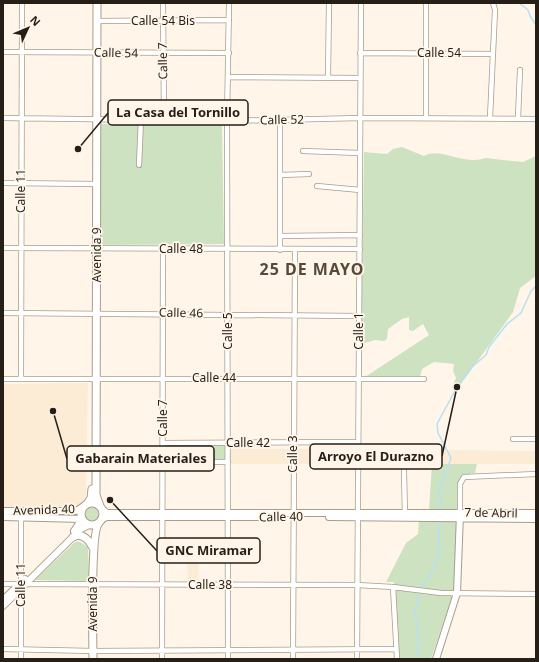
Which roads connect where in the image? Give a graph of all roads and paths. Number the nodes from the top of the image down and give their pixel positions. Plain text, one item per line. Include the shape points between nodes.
1 (22, 3) edge
2 (93, 3) edge
3 (97, 3) edge
4 (163, 3) edge
5 (229, 3) edge
6 (329, 3) edge
7 (361, 3) edge
8 (426, 3) edge
9 (493, 3) edge
10 (229, 20) junction
11 (97, 21) junction
12 (163, 21) junction
13 (3, 52) edge
14 (22, 52) junction
15 (95, 53) junction
16 (162, 53) junction
17 (229, 53) junction
18 (360, 53) junction
19 (426, 53) junction
20 (493, 54) junction
21 (520, 70) dead end
22 (229, 77) junction
23 (328, 78) junction
24 (360, 78) junction
25 (3, 118) edge
26 (22, 118) junction
27 (360, 118) junction
28 (426, 118) junction
29 (490, 118) junction
30 (518, 118) junction
31 (95, 119) junction
32 (141, 119) junction
33 (536, 119) edge
34 (164, 120) junction
35 (227, 120) junction
36 (280, 121) junction
37 (303, 151) dead end
38 (360, 153) junction
39 (139, 165) dead end
40 (309, 174) dead end
41 (280, 175) junction
42 (3, 183) edge
43 (21, 183) junction
44 (95, 183) junction
45 (317, 186) dead end
46 (360, 190) junction
47 (360, 235) junction
48 (280, 236) junction
49 (3, 248) edge
50 (22, 248) junction
51 (163, 248) junction
52 (94, 249) junction
53 (229, 249) junction
54 (360, 249) junction
55 (280, 250) junction
56 (295, 250) junction
57 (3, 313) edge
58 (22, 313) junction
59 (94, 313) junction
60 (163, 313) junction
61 (228, 314) junction
62 (294, 315) junction
63 (359, 316) junction
64 (163, 378) junction
65 (228, 378) junction
66 (3, 379) edge
67 (21, 379) junction
68 (94, 379) junction
69 (294, 379) junction
70 (359, 379) junction
71 (424, 379) dead end
72 (513, 439) dead end
73 (536, 439) edge
74 (228, 442) junction
75 (358, 442) junction
76 (163, 443) junction
77 (293, 443) junction
78 (96, 453) junction
79 (163, 453) junction
80 (162, 462) junction
81 (228, 462) junction
82 (404, 471) dead end
83 (536, 474) edge
84 (86, 505) junction
85 (101, 508) junction
86 (3, 511) edge
87 (536, 513) edge
88 (21, 514) junction
89 (162, 515) junction
90 (293, 515) junction
91 (358, 515) junction
92 (405, 515) junction
93 (434, 515) joint
94 (460, 515) junction
95 (228, 516) junction
96 (3, 517) edge
97 (82, 519) junction
98 (536, 519) edge
99 (100, 521) junction
100 (89, 525) junction
101 (73, 537) junction
102 (94, 550) junction
103 (3, 584) edge
104 (228, 584) junction
105 (21, 585) junction
106 (93, 585) junction
107 (162, 585) junction
108 (293, 585) junction
109 (357, 585) junction
110 (393, 586) junction
111 (457, 593) junction
112 (536, 594) edge
113 (3, 600) edge
114 (3, 606) edge
115 (3, 649) edge
116 (21, 649) junction
117 (162, 649) junction
118 (228, 649) junction
119 (293, 649) junction
120 (357, 649) junction
121 (396, 649) junction
122 (93, 651) junction
123 (21, 659) edge
124 (93, 659) edge
125 (162, 659) edge
126 (228, 659) edge
127 (293, 659) edge
128 (357, 659) edge
129 (397, 659) edge
130 (436, 659) edge

1 - 14 street, Calle 11
2 - 15 main road, Avenida 9
3 - 11 main road, Avenida 9
4 - 12 street, Calle 7
5 - 10 street, Calle 5
6 - 23 street
7 - 18 street, Calle 1
8 - 19 street
9 - 20 street
10 - 12 street, Calle 54 Bis
10 - 17 street, Calle 5
11 - 12 street, Calle 54 Bis
11 - 15 main road, Avenida 9
12 - 16 street, Calle 7
13 - 14 street, Calle 54
14 - 15 street, Calle 54
14 - 26 street, Calle 11
15 - 16 street, Calle 54
15 - 31 main road, Avenida 9
16 - 17 street, Calle 54
16 - 34 street, Calle 7
17 - 22 street, Calle 5
18 - 19 street, Calle 54
18 - 24 street, Calle 1
19 - 20 street, Calle 54
19 - 28 street
20 - 29 street
21 - 30 street
22 - 23 street
22 - 35 street, Calle 5
23 - 24 street
24 - 27 street, Calle 1
25 - 26 street, Calle 52
26 - 31 street, Calle 52
26 - 43 street, Calle 11
27 - 28 street, Calle 52
27 - 36 street, Calle 52
27 - 38 street, Calle 1
28 - 29 street, Calle 52
29 - 30 street, Calle 52
30 - 33 street, Calle 52
31 - 32 street, Calle 52
31 - 44 main road, Avenida 9
32 - 34 street, Calle 52
32 - 39 street
34 - 35 street, Calle 52
35 - 36 street, Calle 52
35 - 53 street, Calle 5
36 - 41 street
37 - 38 street
38 - 46 street, Calle 1
40 - 41 street
41 - 48 street
42 - 43 street
43 - 44 street
43 - 50 street, Calle 11
44 - 52 main road, Avenida 9
45 - 46 street
46 - 47 street, Calle 1
47 - 48 street
47 - 54 street, Calle 1
48 - 55 street
49 - 50 street, Calle 48
50 - 52 street, Calle 48
50 - 58 street, Calle 11
51 - 52 street, Calle 48
51 - 53 street, Calle 48
51 - 60 street, Calle 7
52 - 59 main road, Avenida 9
53 - 55 street, Calle 48
53 - 61 street, Calle 5
54 - 56 street, Calle 48
54 - 63 street, Calle 1
55 - 56 street, Calle 48
56 - 62 street, Calle 3
57 - 58 street, Calle 46
58 - 59 street, Calle 46
58 - 67 street, Calle 11
59 - 60 street, Calle 46
59 - 68 main road, Avenida 9
60 - 61 street, Calle 46
60 - 64 street, Calle 7
61 - 62 street, Calle 46
61 - 65 street, Calle 5
62 - 63 street, Calle 46
62 - 69 street, Calle 3
63 - 70 street, Calle 1
64 - 65 street, Calle 44
64 - 68 street, Calle 44
64 - 76 street, Calle 7
65 - 69 street, Calle 44
65 - 74 street, Calle 5
66 - 67 street, Calle 44
67 - 68 street, Calle 44
68 - 78 main road, Avenida 9
68 - 84 main road, Avenida 9 via 92,494
69 - 70 street, Calle 44
69 - 77 street, Calle 3
70 - 71 street, Calle 44
70 - 75 street, Calle 1
72 - 73 street
74 - 76 street, Calle 42
74 - 77 street, Calle 42
74 - 81 street, Calle 5
75 - 77 street, Calle 42
75 - 91 street, Calle 1
76 - 79 street, Calle 7
77 - 90 street, Calle 3
78 - 79 street
78 - 85 main road, Avenida 9 via 96,498
79 - 80 street, Calle 7
80 - 81 street, Calle 42
80 - 89 street, Calle 7
81 - 95 street, Calle 5
82 - 92 street
83 - 94 street via 464,477 460,484
84 - 85 main road via 94,503
84 - 88 main road, Avenida 40 via 76,511
84 - 97 main road via 81,511
85 - 89 main road, Calle 40 via 115,513
85 - 99 main road
86 - 88 main road, Avenida 40
87 - 94 main road, 7 de Abril
87 - 98 main road, 7 de Abril
88 - 96 main road, Avenida 40
88 - 97 main road, Avenida 40
88 - 105 street, Calle 11
89 - 95 main road, Calle 40
89 - 99 main road, Calle 40 via 107,517
89 - 107 street, Calle 7
90 - 91 main road, Calle 40
90 - 95 main road, Calle 40
90 - 108 street, Calle 3
91 - 92 main road, Calle 40
91 - 109 street, Calle 1
92 - 93 main road, Calle 40
93 - 94 main road, 7 de Abril
94 - 98 main road, 7 de Abril
94 - 111 main road
95 - 104 street, Calle 5
97 - 100 main road
97 - 105 main road via 76,529
99 - 100 main road
99 - 102 main road, Avenida 9 via 96,527
100 - 101 main road via 84,526
100 - 102 main road, Avenida 9
101 - 102 main road via 84,536
101 - 105 main road
102 - 106 main road, Avenida 9
103 - 105 street, Calle 38
104 - 107 street, Calle 38
104 - 108 street, Calle 38
104 - 118 street, Calle 5
105 - 106 street, Calle 38
105 - 113 main road
105 - 114 main road
105 - 116 street, Calle 11
106 - 107 street, Calle 38
106 - 122 main road, Avenida 9
107 - 117 street, Calle 7
108 - 109 street, Calle 38
108 - 119 street, Calle 3
109 - 110 street, Calle 38
109 - 120 street, Calle 1
110 - 111 street, Calle 38
110 - 121 street
111 - 112 street, Calle 38
111 - 130 main road
115 - 116 street
116 - 122 street
116 - 123 street, Calle 11
117 - 118 street
117 - 122 street
117 - 125 street, Calle 7
118 - 119 street
118 - 126 street, Calle 5
119 - 120 street
119 - 127 street, Calle 3
120 - 121 street
120 - 128 street, Calle 1
121 - 129 street
122 - 124 main road, Avenida 9

